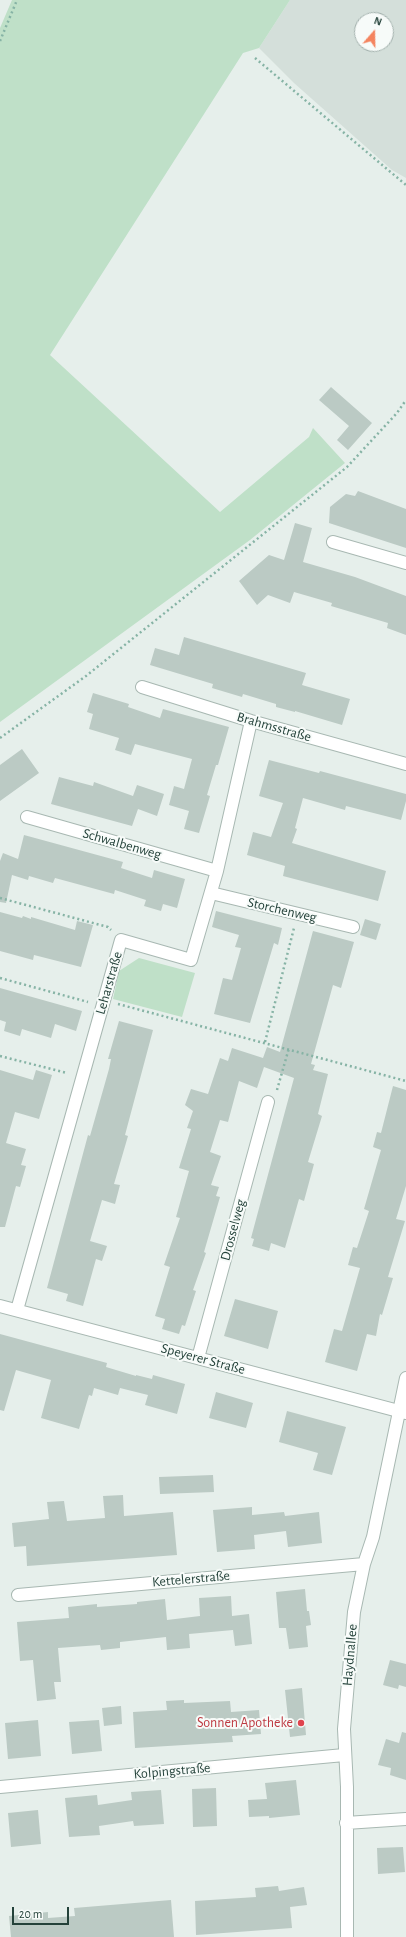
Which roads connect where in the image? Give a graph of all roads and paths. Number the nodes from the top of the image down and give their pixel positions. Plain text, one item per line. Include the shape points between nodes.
1 (17, 0) edge
2 (0, 41) edge
3 (255, 58) dead end
4 (406, 185) edge
5 (406, 400) edge
6 (333, 542) dead end
7 (406, 563) edge
8 (142, 687) dead end
9 (251, 721) junction
10 (0, 738) edge
11 (406, 764) edge
12 (27, 817) dead end
13 (217, 871) junction
14 (211, 893) junction
15 (0, 898) edge
16 (298, 914) junction
17 (353, 927) dead end
18 (121, 940) junction
19 (0, 978) edge
20 (103, 1003) junction
21 (265, 1042) junction
22 (288, 1048) junction
23 (0, 1056) edge
24 (82, 1077) junction
25 (406, 1081) edge
26 (268, 1102) joint
27 (0, 1306) edge
28 (17, 1310) junction
29 (198, 1358) junction
30 (406, 1378) edge
31 (403, 1412) edge
32 (364, 1564) junction
33 (18, 1595) dead end
34 (344, 1755) junction
35 (0, 1787) edge
36 (406, 1820) edge
37 (346, 1823) junction
38 (347, 1937) edge

1 - 2 path
3 - 4 path
5 - 10 path via 347,467 86,676
6 - 7 street
8 - 9 street, Brahmsstraße
9 - 11 street, Brahmsstraße
9 - 13 street, Leharstraße
12 - 13 street, Schwalbenweg
13 - 14 street, Leharstraße
14 - 16 street, Storchenweg
14 - 18 street, Leharstraße via 191,960
15 - 18 path via 108,927
16 - 17 street, Storchenweg
16 - 21 path
18 - 20 street, Leharstraße
19 - 20 path
20 - 21 path
20 - 24 street, Leharstraße
21 - 22 path
22 - 25 path
22 - 26 path via 278,1090
23 - 24 path
24 - 28 street, Leharstraße
26 - 29 street, Drosselweg
27 - 28 street, Speyerer Straße
28 - 29 street, Speyerer Straße
29 - 31 street, Speyerer Straße
30 - 31 street, Haydnallee
31 - 32 street, Haydnallee via 373,1537
32 - 33 street, Kettelerstraße
32 - 34 street, Haydnallee via 354,1612 345,1706
34 - 35 street, Kolpingstraße
34 - 37 street, Haydnallee via 347,1787
36 - 37 street
37 - 38 street, Haydnallee

